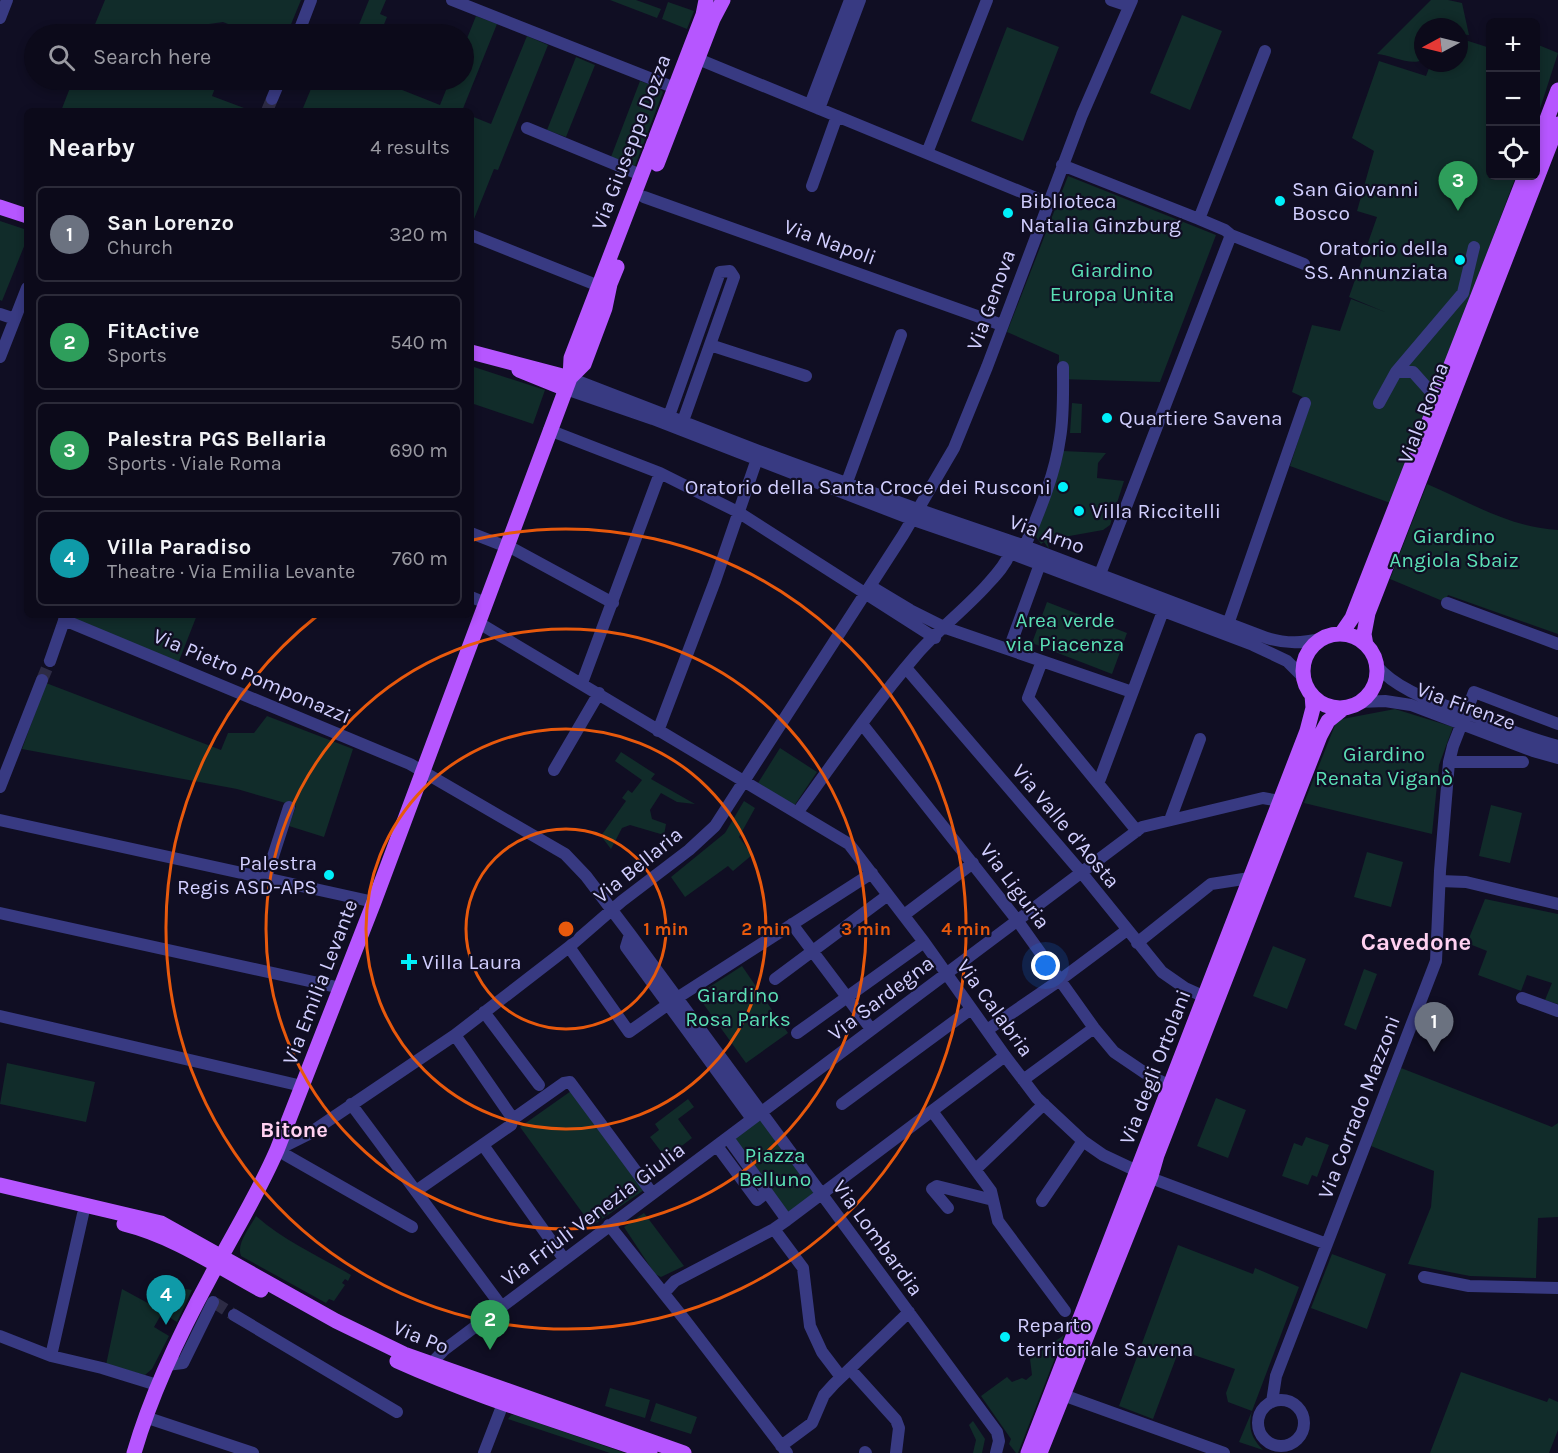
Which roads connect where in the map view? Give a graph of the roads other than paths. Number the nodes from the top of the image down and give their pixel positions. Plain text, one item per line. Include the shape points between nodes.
1 (7, 0) edge
2 (311, 0) edge
3 (452, 0) edge
4 (706, 0) edge
5 (723, 0) edge
6 (850, 0) edge
7 (860, 0) edge
8 (987, 0) edge
9 (1112, 0) edge
10 (1130, 3) edge
11 (0, 18) edge
12 (301, 24) edge
13 (1265, 51) dead end
14 (698, 59) junction
15 (675, 88) junction
16 (276, 90) edge
17 (1558, 90) edge
18 (272, 99) tunnel mouth
19 (815, 107) junction
20 (837, 116) junction
21 (1558, 124) edge
22 (527, 128) dead end
23 (1540, 137) edge
24 (927, 153) junction
25 (1062, 165) junction
26 (641, 175) junction
27 (1525, 180) edge
28 (812, 186) dead end
29 (1523, 195) junction
30 (644, 197) junction
31 (1048, 203) junction
32 (0, 207) edge
33 (24, 215) edge
34 (1199, 219) junction
35 (1231, 235) junction
36 (474, 236) edge
37 (1474, 247) dead end
38 (1304, 264) dead end
39 (601, 290) junction
40 (24, 296) edge
41 (0, 314) edge
42 (15, 319) junction
43 (1002, 325) junction
44 (902, 335) dead end
45 (710, 345) junction
46 (474, 353) edge
47 (0, 357) edge
48 (1063, 367) dead end
49 (1396, 372) junction
50 (806, 376) dead end
51 (568, 383) junction
52 (1438, 400) junction
53 (1305, 403) dead end
54 (1378, 403) dead end
55 (669, 416) junction
56 (684, 421) junction
57 (549, 430) junction
58 (758, 456) junction
59 (660, 474) junction
60 (847, 482) junction
61 (738, 513) junction
62 (914, 514) junction
63 (474, 534) edge
64 (507, 546) junction
65 (1025, 546) junction
66 (1010, 553) junction
67 (1040, 564) junction
68 (1100, 574) junction
69 (867, 590) junction
70 (474, 598) edge
71 (486, 603) junction
72 (613, 603) junction
73 (1447, 603) dead end
74 (1162, 611) junction
75 (65, 618) edge
76 (67, 618) edge
77 (479, 623) junction
78 (946, 628) junction
79 (1227, 629) junction
80 (1341, 634) junction
81 (935, 638) junction
82 (1322, 639) junction
83 (1558, 644) edge
84 (1366, 645) junction
85 (1009, 649) junction
86 (50, 661) tunnel mouth
87 (1042, 661) junction
88 (1376, 665) junction
89 (906, 668) junction
90 (1304, 678) junction
91 (42, 680) tunnel mouth
92 (582, 683) junction
93 (1132, 692) junction
94 (599, 693) junction
95 (1312, 695) junction
96 (1359, 702) junction
97 (1344, 708) junction
98 (1464, 718) junction
99 (862, 724) junction
100 (1558, 724) edge
101 (658, 731) junction
102 (1200, 739) dead end
103 (1558, 746) edge
104 (1558, 758) edge
105 (1449, 762) junction
106 (1523, 762) dead end
107 (554, 770) dead end
108 (423, 772) junction
109 (744, 781) junction
110 (1097, 781) junction
111 (0, 787) edge
112 (1280, 801) junction
113 (290, 807) dead end
114 (798, 813) junction
115 (0, 820) edge
116 (1170, 820) junction
117 (1137, 831) junction
118 (973, 864) junction
119 (1081, 872) junction
120 (872, 873) junction
121 (266, 878) junction
122 (1250, 878) junction
123 (1440, 881) junction
124 (888, 895) junction
125 (374, 902) junction
126 (1558, 904) edge
127 (611, 910) junction
128 (0, 913) edge
129 (904, 915) junction
130 (1017, 920) junction
131 (792, 924) junction
132 (1127, 930) junction
133 (924, 942) junction
134 (1137, 943) junction
135 (569, 947) junction
136 (812, 951) junction
137 (947, 974) junction
138 (775, 979) dead end
139 (1060, 980) junction
140 (340, 988) junction
141 (847, 997) junction
142 (1205, 997) junction
143 (1522, 998) dead end
144 (672, 1001) junction
145 (971, 1009) junction
146 (1558, 1011) edge
147 (484, 1012) junction
148 (0, 1016) edge
149 (1094, 1028) junction
150 (871, 1029) junction
151 (987, 1030) junction
152 (797, 1034) dead end
153 (455, 1035) junction
154 (1005, 1056) junction
155 (1023, 1080) junction
156 (539, 1085) dead end
157 (302, 1086) junction
158 (1170, 1086) junction
159 (351, 1104) junction
160 (842, 1104) dead end
161 (1044, 1104) junction
162 (932, 1111) junction
163 (757, 1116) junction
164 (513, 1119) junction
165 (1083, 1141) junction
166 (722, 1142) junction
167 (483, 1145) junction
168 (277, 1150) junction
169 (976, 1169) junction
170 (1144, 1173) junction
171 (0, 1185) edge
172 (416, 1191) junction
173 (652, 1193) junction
174 (0, 1195) edge
175 (823, 1195) junction
176 (993, 1200) junction
177 (1042, 1201) dead end
178 (948, 1208) dead end
179 (83, 1214) junction
180 (788, 1221) junction
181 (609, 1225) junction
182 (412, 1227) dead end
183 (774, 1229) junction
184 (1327, 1244) junction
185 (564, 1259) junction
186 (219, 1261) junction
187 (1424, 1277) dead end
188 (1558, 1288) edge
189 (664, 1293) junction
190 (502, 1307) junction
191 (1065, 1311) dead end
192 (909, 1312) junction
193 (234, 1315) tunnel mouth
194 (0, 1336) edge
195 (51, 1356) junction
196 (429, 1369) junction
197 (846, 1373) junction
198 (157, 1385) junction
199 (1063, 1395) junction
200 (506, 1398) junction
201 (1272, 1402) dead end
202 (397, 1412) dead end
203 (145, 1417) junction
204 (784, 1449) edge
205 (235, 1450) edge
206 (134, 1453) edge
207 (253, 1453) edge
208 (484, 1453) edge
209 (650, 1453) edge
210 (684, 1453) edge
211 (896, 1453) edge
212 (996, 1453) edge
213 (1028, 1453) edge
214 (1041, 1453) edge
215 (1224, 1453) edge

1 - 11 street
2 - 12 street
3 - 15 street
4 - 15 main road, Via Giuseppe Dozza
5 - 14 main road, Via Giuseppe Dozza
6 - 19 street
7 - 19 street
8 - 24 street
9 - 10 street
10 - 25 street, Via Genova
13 - 34 street
14 - 19 street
14 - 30 main road, Via Giuseppe Dozza
15 - 26 main road, Via Giuseppe Dozza
16 - 18 street
17 - 23 main road
19 - 20 street
20 - 24 street
20 - 28 street
21 - 29 main road, Viale Roma
22 - 26 street
24 - 31 street
25 - 31 street, Via Genova
25 - 34 street
26 - 39 main road, Via Giuseppe Dozza
27 - 29 main road, Viale Roma
29 - 52 main road, Viale Roma
29 - 84 main road, Viale Roma via 1368,613
30 - 39 main road, Via Giuseppe Dozza
30 - 43 street, Via Napoli
31 - 43 street, Via Genova
32 - 33 main road
34 - 35 street
35 - 38 street
35 - 68 street
36 - 39 street
37 - 49 street, Viale Roma via 1463,293
39 - 51 main road, Via Giuseppe Dozza via 571,358
39 - 51 main road, Via Giuseppe Dozza via 605,308 584,363
40 - 42 street
41 - 42 street
42 - 47 street
43 - 62 street, Via Genova via 961,432
44 - 60 street
45 - 50 street
45 - 55 street via 734,277 730,272 720,272
45 - 56 street
46 - 51 main road via 503,361 532,377
48 - 65 street via 1060,439
49 - 52 street, Viale Roma via 1413,372
49 - 54 street, Viale Roma
51 - 55 street, Via Arno
51 - 57 main road, Via Emilia Levante
51 - 58 street, Via Arno via 653,419
52 - 80 main road, Viale Roma via 1352,618
53 - 79 street
55 - 56 street, Via Arno
56 - 58 street, Via Arno
57 - 59 street
57 - 64 main road, Via Emilia Levante
58 - 60 street, Via Arno
58 - 61 street
58 - 62 street, Via Arno
59 - 61 street
59 - 72 street
60 - 62 street, Via Arno
61 - 69 street
61 - 101 street
62 - 65 street, Via Arno
62 - 66 street, Via Arno
62 - 69 street, Via Bellaria
63 - 64 street
64 - 71 main road, Via Emilia Levante
64 - 72 street
65 - 68 street, Via Arno
66 - 67 street, Via Arno
66 - 78 street via 1004,566
67 - 74 street, Via Arno
67 - 85 street
68 - 79 street, Via Arno
69 - 78 street
69 - 81 street
69 - 109 street, Via Bellaria
70 - 71 street
71 - 77 main road, Via Emilia Levante
72 - 92 street
73 - 83 street
74 - 79 street, Via Arno
74 - 93 street
75 - 86 street
76 - 108 street, Via Pietro Pomponazzi
77 - 92 street, Via Calabria
77 - 108 main road, Via Emilia Levante
78 - 81 street
78 - 85 street
79 - 82 street, Via Arno via 1282,642
79 - 90 street, Via Arno via 1287,661
80 - 82 main road
80 - 84 main road
81 - 89 street
82 - 90 main road via 1308,652
84 - 88 main road
85 - 87 street
87 - 93 street
87 - 110 street via 1028,698
88 - 96 main road via 1374,685
88 - 98 street, Via Firenze via 1402,686
89 - 99 street
89 - 119 street, Via Valle d'Aosta
90 - 95 main road
91 - 111 street
92 - 94 street, Via Calabria
93 - 110 street
94 - 101 street, Via Calabria
94 - 107 street
95 - 97 main road via 1326,705
95 - 112 main road, Via degli Ortolani via 1311,720
96 - 97 main road
96 - 98 street, Via Firenze via 1396,702
97 - 170 main road, Via degli Ortolani via 1328,721 1320,736 1165,1133
98 - 100 street, Via Firenze via 1474,692
98 - 103 street, Via Firenze
98 - 104 street, Via Firenze via 1533,751
98 - 105 street, Via Corrado Mazzoni
99 - 114 street
99 - 118 street, Via Liguria
101 - 109 street, Via Calabria
102 - 116 street
105 - 106 street
105 - 123 street, Via Corrado Mazzoni
108 - 125 main road, Via Emilia Levante
108 - 127 street, Via Lombardia via 565,854
109 - 114 street, Via Calabria
109 - 127 street, Via Bellaria via 704,837
110 - 117 street
112 - 116 street, Via Sardegna via 1263,798
112 - 122 main road, Via degli Ortolani
113 - 121 street
114 - 120 street, Via Calabria via 849,844
115 - 121 street
116 - 117 street, Via Sardegna
117 - 119 street, Via Sardegna
118 - 129 street
118 - 130 street, Via Liguria
119 - 130 street, Via Sardegna
119 - 132 street, Via Valle d'Aosta
120 - 124 street, Via Calabria
120 - 131 street
121 - 125 street
122 - 134 street via 1211,884
122 - 142 main road, Via degli Ortolani
123 - 126 street via 1466,882
123 - 184 street, Via Corrado Mazzoni via 1438,955
124 - 129 street, Via Calabria
124 - 136 street
125 - 140 main road, Via Emilia Levante
127 - 135 street, Via Bellaria
127 - 144 street, Via Lombardia via 630,934 626,947
128 - 140 street
129 - 133 street, Via Calabria
130 - 137 street, Via Sardegna
130 - 139 street, Via Liguria
131 - 136 street
131 - 144 street
132 - 134 street, Via Valle d'Aosta
132 - 139 street
133 - 137 street, Via Calabria
133 - 141 street
134 - 142 street, Via Valle d'Aosta via 1162,972
135 - 144 street via 629,1032
135 - 147 street, Via Bellaria
136 - 138 street
136 - 141 street
137 - 145 street, Via Calabria
137 - 150 street, Via Sardegna
139 - 149 street, Via Liguria
139 - 151 street
140 - 157 main road, Via Emilia Levante
141 - 150 street
141 - 152 street
142 - 158 main road, Via degli Ortolani
143 - 146 street
144 - 163 street, Via Lombardia
145 - 151 street, Via Calabria
145 - 160 street
147 - 153 street, Via Bellaria
147 - 156 street
148 - 157 street
149 - 155 street
149 - 158 street, Via Liguria via 1114,1052
150 - 163 street, Via Sardegna
151 - 154 street, Via Calabria
153 - 159 street, Via Bellaria
153 - 164 street
154 - 155 street, Via Calabria
154 - 162 street
155 - 161 street, Via Calabria
157 - 168 main road, Via Emilia Levante
158 - 170 main road, Via degli Ortolani
159 - 168 street, Via Bellaria
159 - 172 street
161 - 165 street, Via Calabria
161 - 169 street
162 - 169 street
162 - 175 street
163 - 166 street, Via Friuli Venezia Giulia
163 - 175 street, Via Lombardia
164 - 167 street via 511,1125
164 - 173 street via 570,1082
165 - 170 street, Via Calabria via 1103,1155
165 - 177 street
166 - 173 street, Via Friuli Venezia Giulia
166 - 180 street via 757,1200 767,1192
167 - 172 street
167 - 185 street
168 - 182 street
168 - 186 main road, Via Emilia Levante
169 - 176 street
170 - 184 street, Via Calabria
170 - 199 main road, Via degli Ortolani
170 - 213 main road, Via degli Ortolani
171 - 186 main road via 148,1218 172,1228
172 - 190 street
173 - 181 street, Via Friuli Venezia Giulia
174 - 179 main road
175 - 180 street
175 - 192 street, Via Lombardia
176 - 178 street via 937,1186 932,1189
176 - 191 street via 998,1221
179 - 186 main road via 144,1228
179 - 195 street
180 - 183 street
181 - 185 street, Via Friuli Venezia Giulia
181 - 189 street
183 - 189 street via 675,1281
183 - 197 street via 803,1268 810,1326 822,1352
184 - 201 street, Via Corrado Mazzoni via 1276,1376
185 - 190 street, Via Friuli Venezia Giulia
186 - 196 main road, Via Po via 334,1331
186 - 198 main road, Via Emilia Levante via 209,1300
187 - 188 street via 1469,1286
189 - 204 street
190 - 196 street, Via Friuli Venezia Giulia via 444,1350
192 - 197 street
192 - 212 street, Via Lombardia via 997,1432
193 - 202 street
194 - 195 street
195 - 198 street
196 - 200 main road, Via Po
197 - 204 street via 824,1395 812,1423
197 - 211 street via 896,1420
198 - 203 main road, Via Emilia Levante
199 - 214 main road, Via degli Ortolani
199 - 215 street
200 - 208 street
200 - 209 main road, Via Po
200 - 210 main road, Via Po
203 - 205 street
203 - 206 main road, Via Emilia Levante
205 - 207 street

